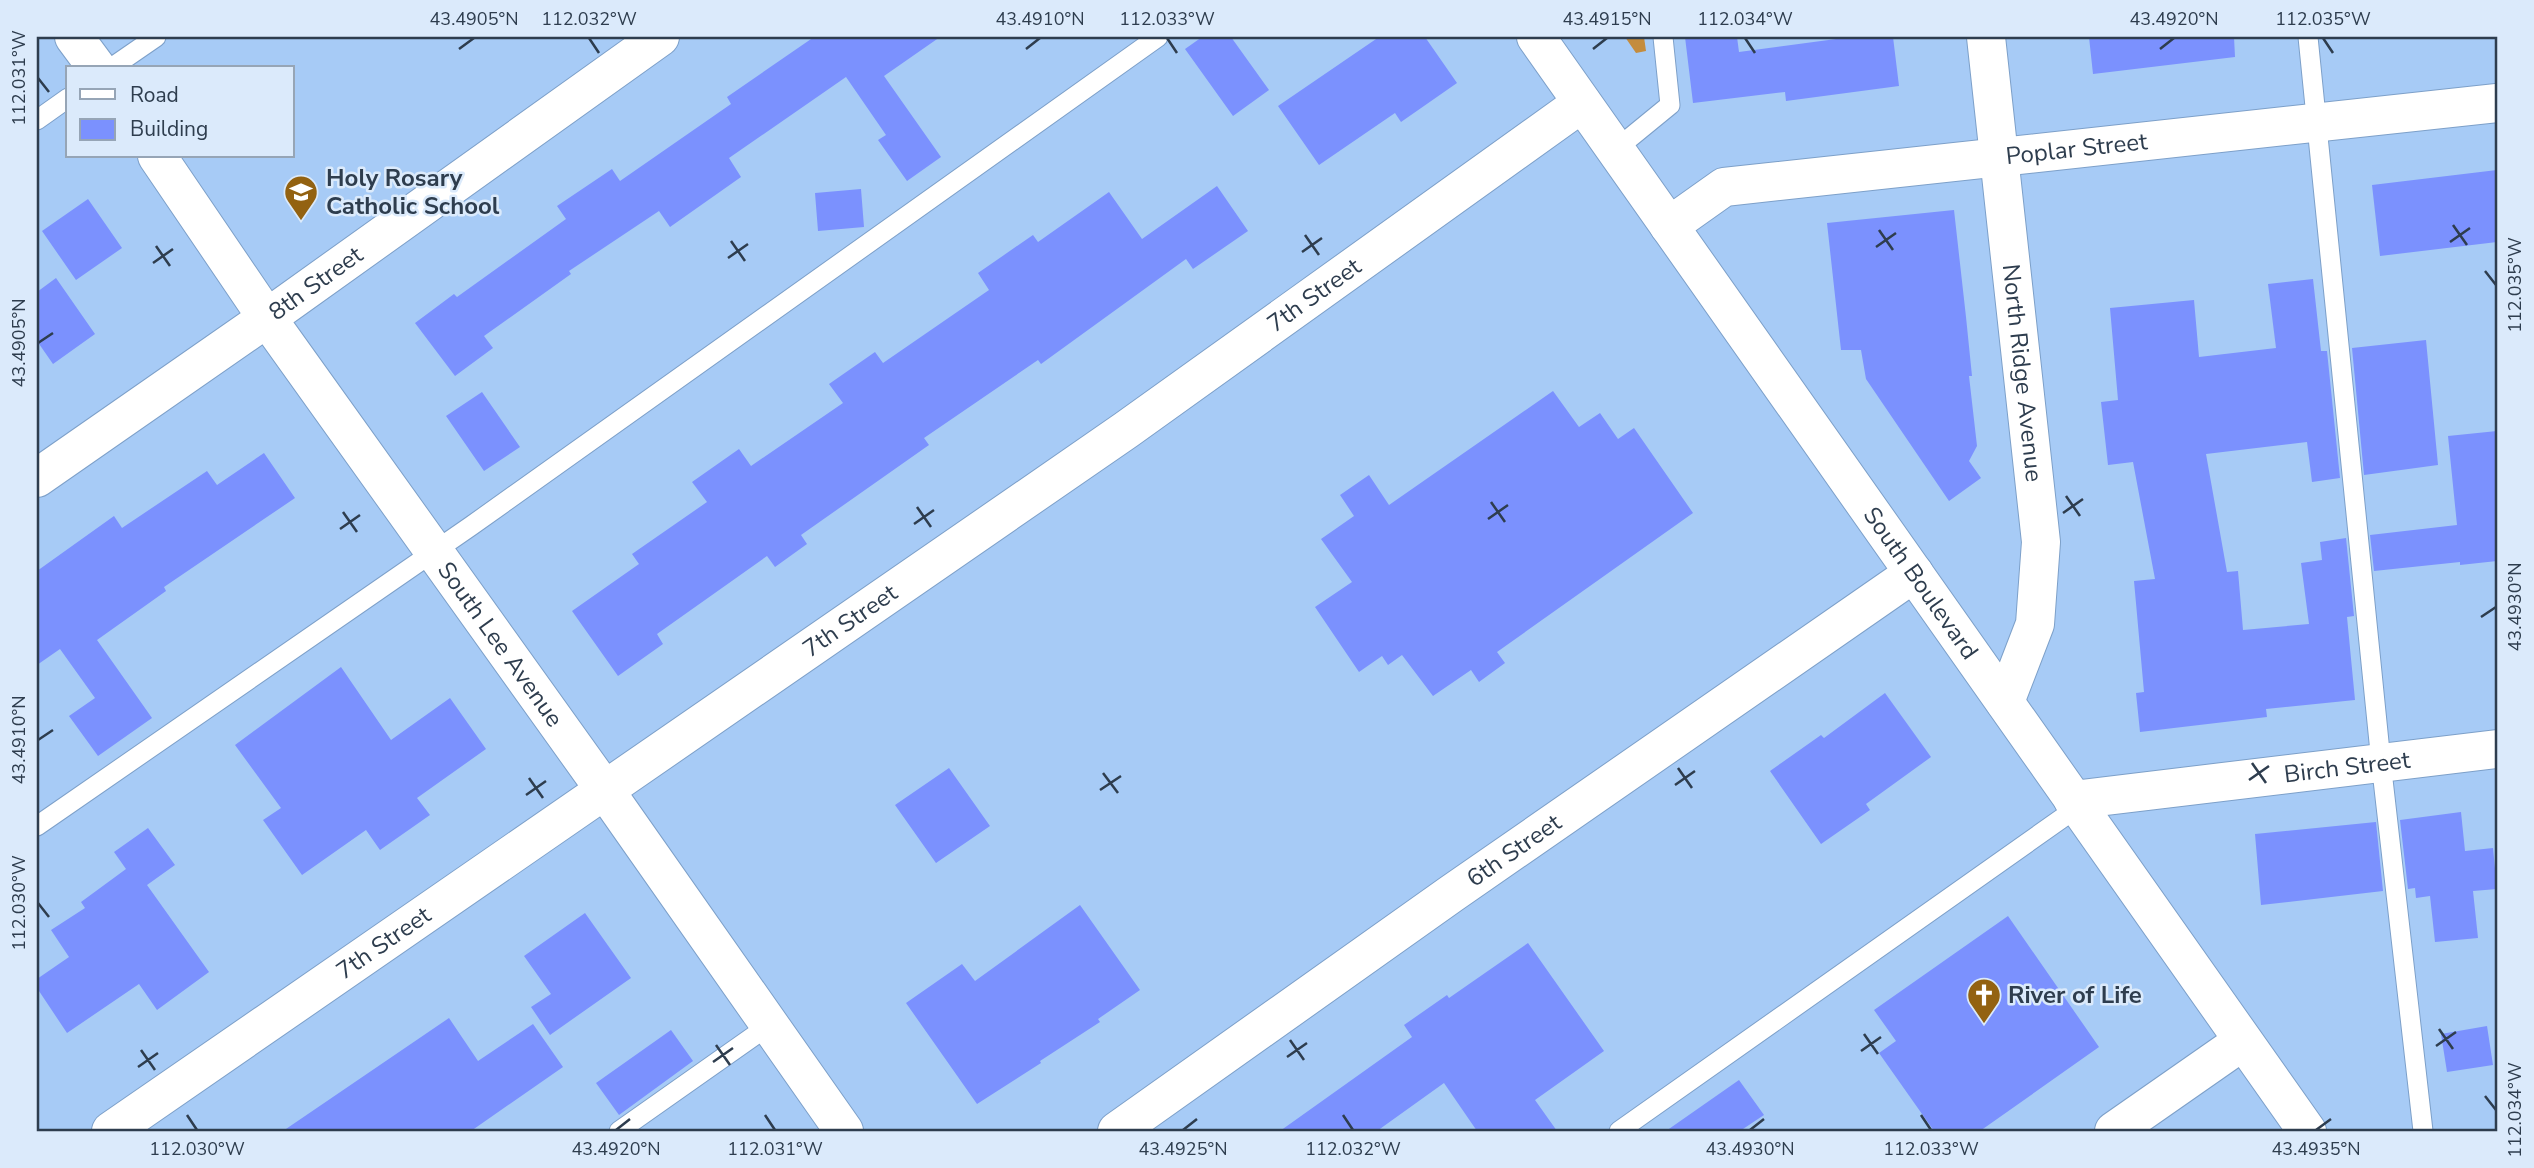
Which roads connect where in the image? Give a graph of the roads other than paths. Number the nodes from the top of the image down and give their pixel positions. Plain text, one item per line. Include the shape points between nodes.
1 (74, 37) edge
2 (156, 37) edge
3 (660, 37) edge
4 (1158, 37) edge
5 (1536, 37) edge
6 (1662, 37) edge
7 (1986, 37) edge
8 (2308, 37) edge
9 (96, 66) edge
10 (114, 66) edge
11 (66, 99) edge
12 (1582, 103) junction
13 (2497, 103) edge
14 (37, 120) edge
15 (2316, 121) junction
16 (1615, 150) junction
17 (1999, 157) junction
18 (158, 158) edge
19 (1669, 226) junction
20 (267, 318) junction
21 (37, 478) edge
22 (435, 552) junction
23 (1914, 573) junction
24 (2005, 702) junction
25 (2497, 749) edge
26 (2381, 762) junction
27 (604, 789) junction
28 (2076, 804) junction
29 (37, 826) edge
30 (768, 1026) junction
31 (2243, 1041) junction
32 (111, 1131) edge
33 (619, 1131) edge
34 (844, 1131) edge
35 (1117, 1131) edge
36 (1619, 1131) edge
37 (2115, 1131) edge
38 (2307, 1131) edge
39 (2423, 1131) edge

1 - 9 street
2 - 10 lane
3 - 20 street, 8th Street
4 - 22 lane
5 - 12 street, South Boulevard
6 - 16 lane via 1670,105
7 - 17 street, North Ridge Avenue
8 - 15 lane
11 - 14 lane
12 - 16 street, South Boulevard
12 - 27 street, 7th Street via 1126,430
13 - 15 street, Poplar Street
15 - 17 street, Poplar Street
15 - 26 lane
16 - 19 street, South Boulevard
17 - 19 street, Poplar Street via 1724,187
17 - 24 street, North Ridge Avenue via 2040,542 2035,624
18 - 20 street, South Lee Avenue
19 - 23 street, South Boulevard
20 - 21 street, 8th Street
20 - 22 street, South Lee Avenue
22 - 27 street, South Lee Avenue
22 - 29 lane
23 - 24 street, South Boulevard
23 - 35 street, 6th Street
24 - 28 street, South Boulevard
25 - 26 street, Birch Street
26 - 28 street, Birch Street
26 - 39 lane
27 - 30 street, South Lee Avenue
27 - 32 street, 7th Street
28 - 31 street, South Boulevard
28 - 36 lane
30 - 33 lane
30 - 34 street, South Lee Avenue
31 - 37 street
31 - 38 street, South Boulevard

